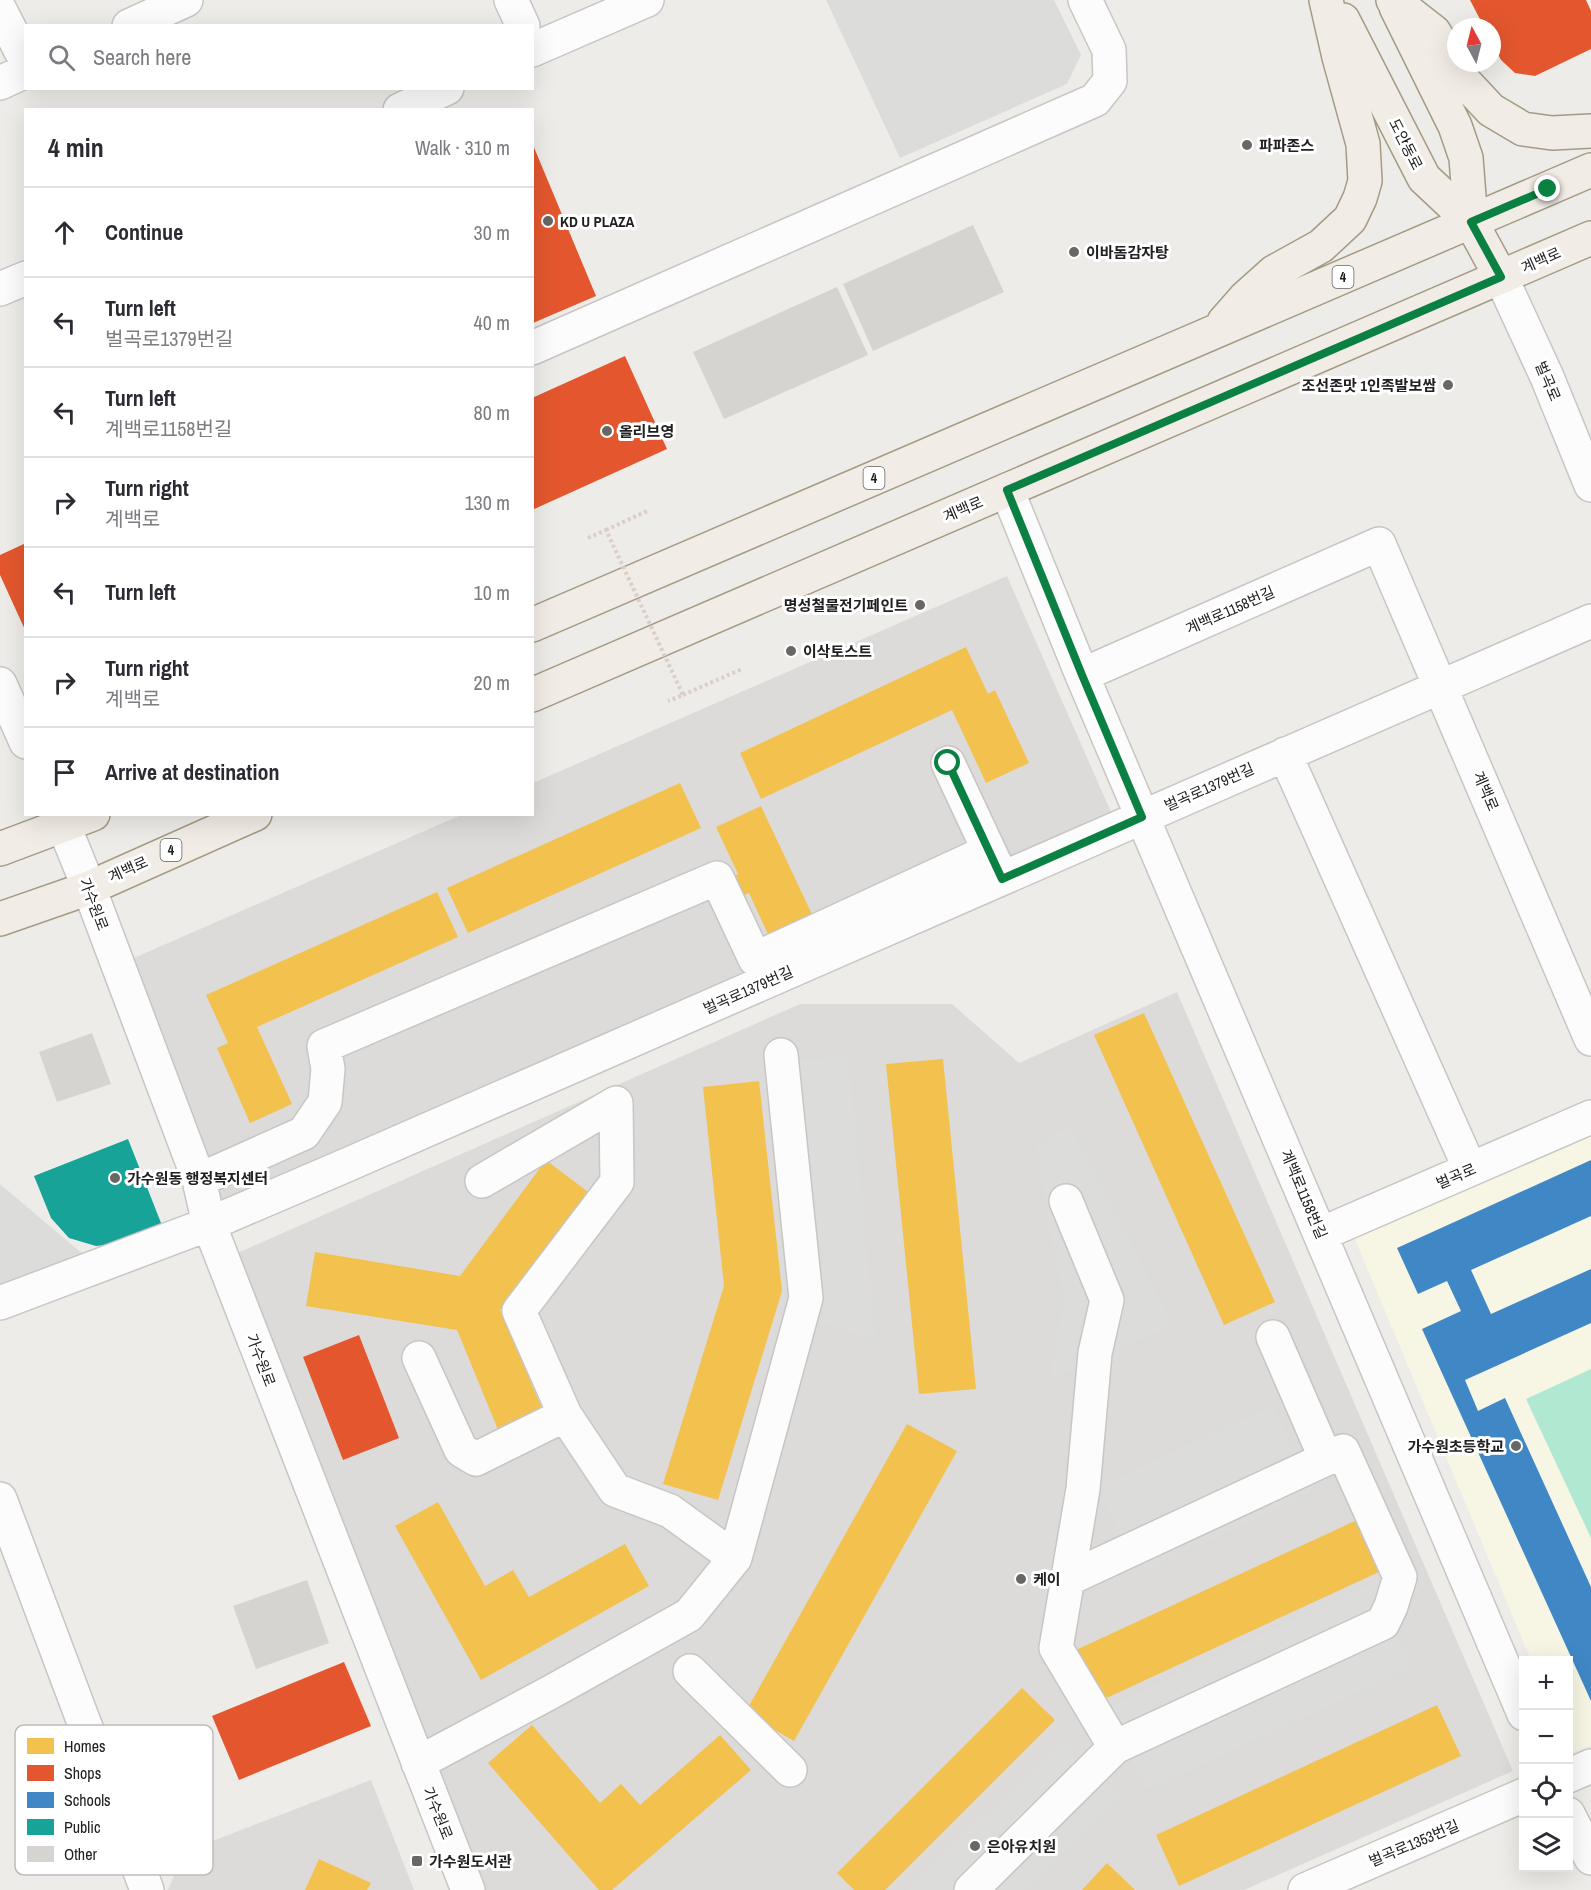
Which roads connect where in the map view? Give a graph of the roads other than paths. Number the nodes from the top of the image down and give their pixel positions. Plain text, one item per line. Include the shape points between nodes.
1 (186, 0) edge
2 (511, 0) edge
3 (647, 0) edge
4 (1084, 0) edge
5 (1326, 0) edge
6 (1333, 0) edge
7 (1392, 0) edge
8 (0, 10) edge
9 (133, 24) edge
10 (522, 24) edge
11 (534, 42) edge
12 (24, 57) edge
13 (24, 72) edge
14 (0, 83) edge
15 (443, 90) edge
16 (404, 108) edge
17 (1591, 131) edge
18 (1591, 170) edge
19 (1471, 222) junction
20 (1591, 238) edge
21 (1501, 277) junction
22 (24, 279) edge
23 (0, 289) edge
24 (1216, 332) junction
25 (534, 347) edge
26 (1591, 483) edge
27 (1007, 490) junction
28 (1378, 544) joint
29 (1591, 621) edge
30 (534, 624) edge
31 (1082, 675) junction
32 (0, 684) edge
33 (1441, 686) junction
34 (534, 694) edge
35 (24, 738) edge
36 (1285, 754) junction
37 (948, 763) dead end
38 (250, 816) edge
39 (1142, 817) junction
40 (72, 818) edge
41 (0, 849) edge
42 (996, 865) junction
43 (88, 888) junction
44 (0, 919) edge
45 (1591, 1039) edge
46 (781, 1055) dead end
47 (1591, 1117) edge
48 (1470, 1169) junction
49 (199, 1180) junction
50 (482, 1181) dead end
51 (1066, 1201) dead end
52 (209, 1224) junction
53 (1321, 1234) junction
54 (0, 1303) edge
55 (1272, 1337) dead end
56 (419, 1358) dead end
57 (565, 1415) junction
58 (1326, 1459) junction
59 (0, 1499) edge
60 (735, 1558) junction
61 (1068, 1579) junction
62 (690, 1671) dead end
63 (1522, 1710) edge
64 (85, 1725) edge
65 (1115, 1748) junction
66 (418, 1763) junction
67 (1591, 1766) edge
68 (790, 1770) dead end
69 (1573, 1774) edge
70 (1519, 1797) edge
71 (1571, 1818) edge
72 (1591, 1858) edge
73 (141, 1875) edge
74 (147, 1890) edge
75 (468, 1890) edge
76 (971, 1890) edge
77 (1305, 1890) edge

1 - 9 street
2 - 10 street
3 - 11 street
4 - 25 street via 1109,50 1110,81 1095,100
5 - 24 main road via 1363,144 1365,181 1360,200 1350,219 1321,246 1274,272
6 - 19 main road, 도안동로 via 1424,178
7 - 17 main road via 1434,32 1463,80 1491,110 1523,129 1552,133
7 - 19 main road via 1455,126 1466,158
8 - 12 street
13 - 14 street
15 - 16 street
18 - 19 main road, 4
19 - 21 main road
19 - 24 main road, 4
20 - 21 main road, 계백로
21 - 26 street, 벌곡로
21 - 27 main road, 계백로
22 - 23 street
24 - 30 main road, 4
27 - 31 street, 계백로1158번길
27 - 34 main road, 계백로
28 - 31 street, 계백로1158번길
28 - 33 street, 계백로
29 - 33 street, 벌곡로1379번길
31 - 39 street, 계백로1158번길
32 - 35 street
33 - 36 street, 벌곡로1379번길
33 - 45 street, 계백로
36 - 39 street, 벌곡로1379번길
36 - 48 street
37 - 42 street
38 - 43 main road, 계백로 / 4
39 - 42 street, 벌곡로1379번길
39 - 53 street, 계백로1158번길
40 - 41 main road
40 - 43 street, 가수원로
42 - 49 street via 755,959 717,878 324,1046 328,1070 325,1102 304,1133
42 - 52 street, 벌곡로1379번길 via 371,1155
43 - 44 main road, 계백로 / 4
43 - 49 street, 가수원로
46 - 60 street via 806,1298
47 - 48 street, 벌곡로
48 - 53 street, 벌곡로
49 - 52 street, 가수원로
50 - 57 street via 616,1103 617,1182 519,1311
51 - 61 street via 1107,1300 1095,1353 1083,1489
52 - 54 street, 벌곡로1379번길
52 - 66 street, 가수원로
53 - 63 street, 계백로1158번길
55 - 58 street
56 - 57 street via 460,1450 476,1459
57 - 60 street via 615,1490 670,1511
58 - 61 street
58 - 65 street via 1343,1451 1400,1577 1383,1623
59 - 64 street
60 - 66 street via 689,1615
61 - 65 street via 1056,1648
62 - 68 street
65 - 76 street
66 - 75 street, 가수원로
67 - 69 street
70 - 77 street, 벌곡로1353번길
71 - 72 street
73 - 74 street

